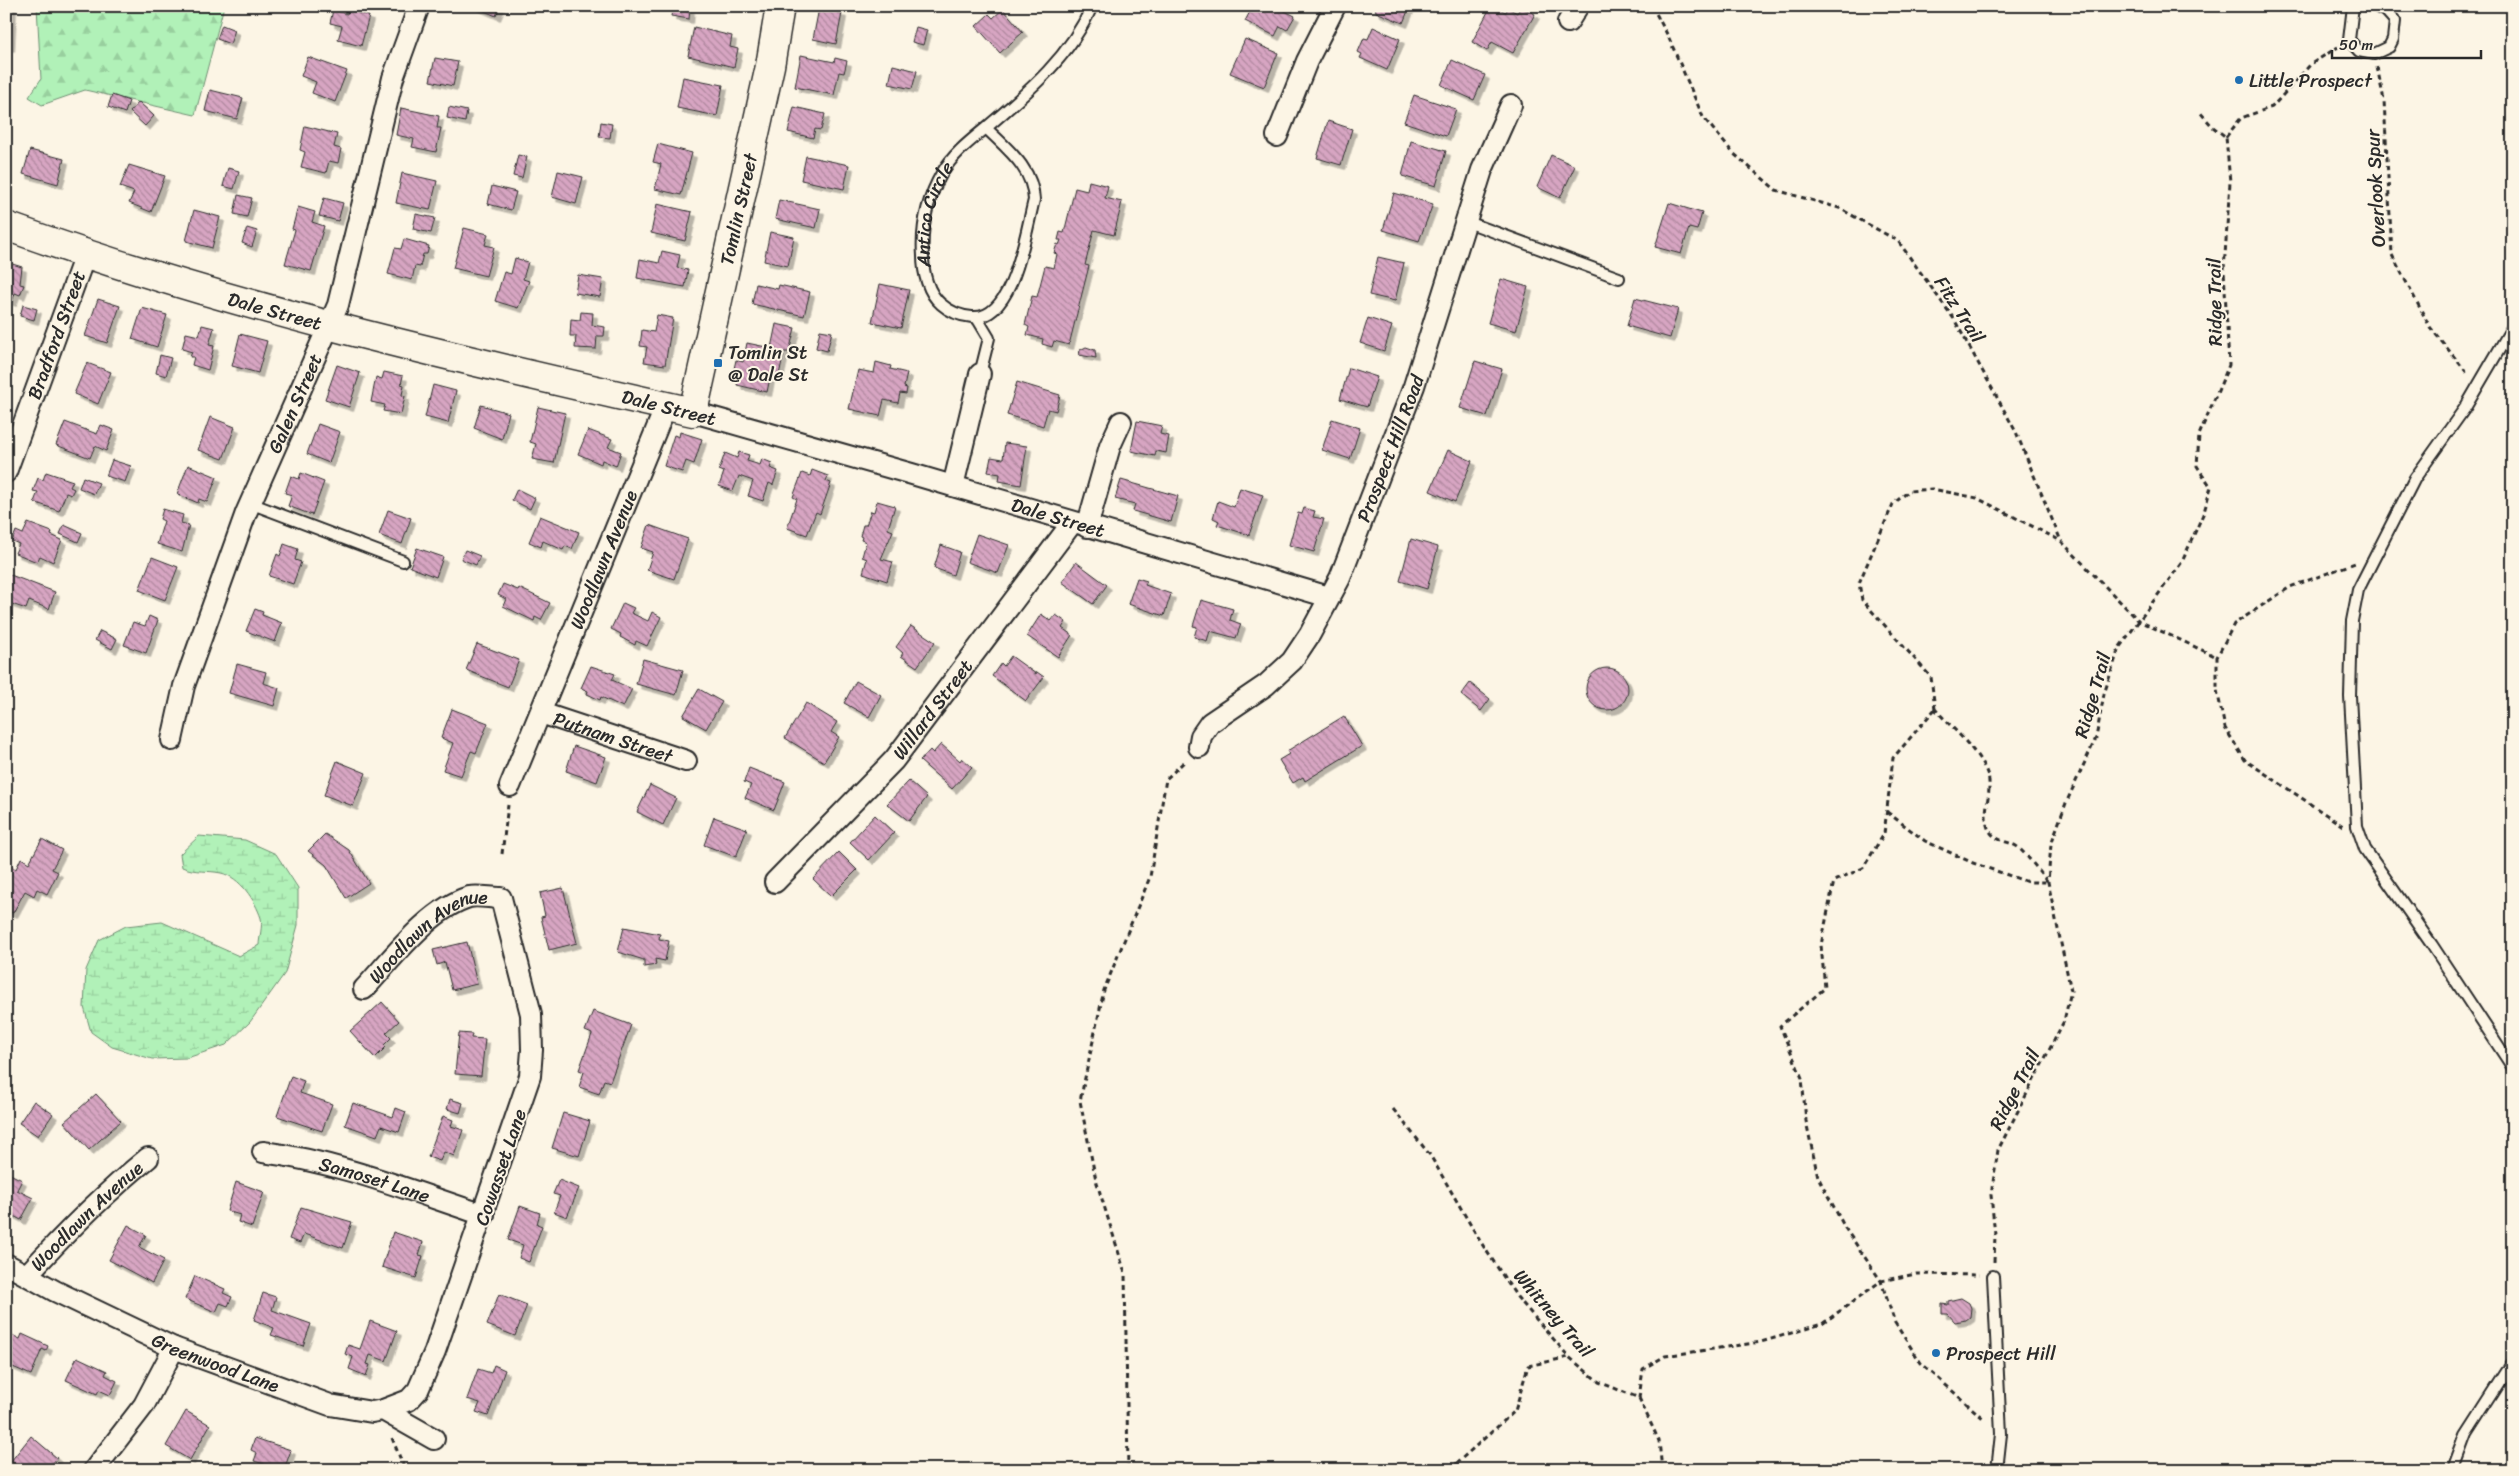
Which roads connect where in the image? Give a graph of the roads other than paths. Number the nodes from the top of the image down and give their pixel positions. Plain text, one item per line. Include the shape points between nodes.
1 (419, 6) edge
2 (780, 6) edge
3 (1092, 6) edge
4 (1335, 6) edge
5 (2375, 6) edge
6 (2356, 7) edge
7 (1511, 106) dead end
8 (986, 128) junction
9 (1277, 136) dead end
10 (1465, 221) junction
11 (6, 226) edge
12 (85, 255) junction
13 (1619, 278) dead end
14 (977, 318) junction
15 (329, 324) junction
16 (2513, 326) edge
17 (980, 374) joint
18 (666, 406) junction
19 (693, 412) junction
20 (1121, 422) dead end
21 (6, 472) edge
22 (952, 486) junction
23 (250, 503) junction
24 (1080, 525) junction
25 (403, 561) dead end
26 (1329, 597) junction
27 (541, 713) junction
28 (172, 740) dead end
29 (1200, 747) road end
30 (686, 761) dead end
31 (510, 786) road end
32 (775, 882) dead end
33 (501, 898) joint
34 (364, 989) dead end
35 (2513, 1068) edge
36 (263, 1152) dead end
37 (148, 1158) dead end
38 (484, 1215) junction
39 (6, 1264) edge
40 (27, 1275) junction
41 (1993, 1276) road end
42 (174, 1348) junction
43 (2513, 1362) edge
44 (383, 1410) junction
45 (434, 1439) dead end
46 (94, 1470) edge
47 (1997, 1470) edge
48 (2453, 1470) edge

1 - 15 street, Galen Street via 393,78 344,285
2 - 19 street, Tomlin Street via 770,66
3 - 8 lane, Antico Circle via 1085,24 1054,67
4 - 9 street
5 - 6 lane via 2396,21 2389,48 2374,54 2359,51 2349,40
7 - 10 street, Prospect Hill Road via 1482,170
8 - 14 lane via 1028,172 1034,186 1034,200 1016,271 1006,294 992,313
8 - 14 lane, Antico Circle via 958,151 942,172 923,220 922,241 924,269 935,299 961,316
10 - 13 lane
10 - 26 street, Prospect Hill Road via 1414,386 1348,558
11 - 12 street, Dale Street
12 - 15 street, Dale Street
12 - 21 street, Bradford Street
14 - 17 lane via 989,338
15 - 18 street, Dale Street
15 - 23 street, Galen Street
16 - 35 lane via 2478,386 2415,478 2358,590 2352,621 2350,696 2357,826 2365,849
17 - 22 street
18 - 19 street, Dale Street
18 - 27 street, Woodlawn Avenue
19 - 22 street, Dale Street
20 - 24 street
22 - 24 street, Dale Street
23 - 25 lane
23 - 28 street, Galen Street via 184,686
24 - 26 street, Dale Street
24 - 32 street, Willard Street via 894,760
26 - 29 street, Prospect Hill Road via 1292,661 1266,685 1210,723 1201,736
27 - 30 street, Putnam Street
27 - 31 street
33 - 34 street, Woodlawn Avenue via 470,897 447,908 416,933
33 - 38 street, Cowasset Lane via 531,1014 532,1050 530,1076
36 - 38 street, Samoset Lane via 293,1156 377,1178
37 - 40 street, Woodlawn Avenue via 67,1230
38 - 44 street, Cowasset Lane via 418,1390 408,1400
39 - 40 street, Greenwood Lane
40 - 42 street, Greenwood Lane
41 - 47 lane via 2001,1434
42 - 44 street, Greenwood Lane via 330,1405 372,1412
42 - 46 street via 144,1405
43 - 48 lane via 2466,1435
44 - 45 street, Greenwood Lane

